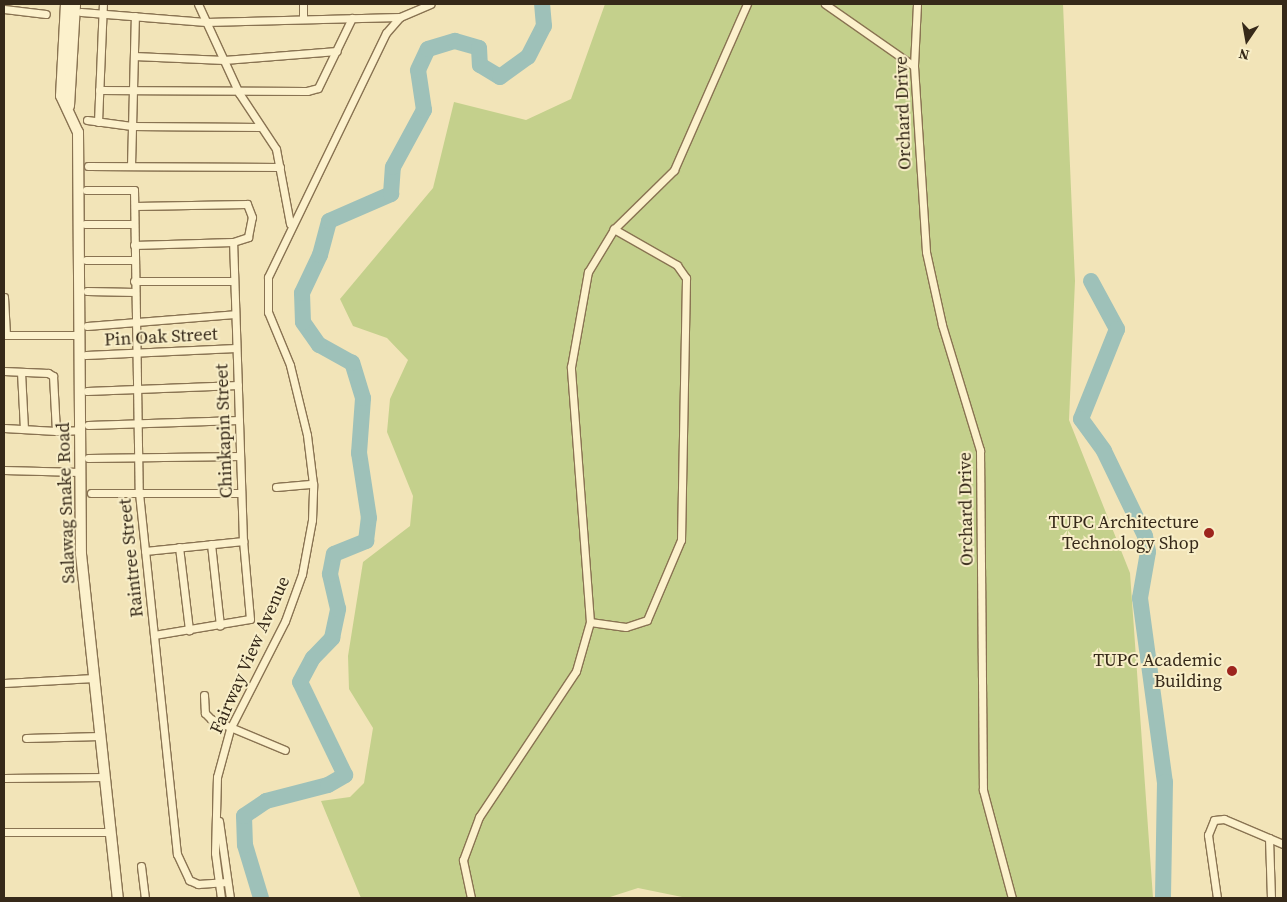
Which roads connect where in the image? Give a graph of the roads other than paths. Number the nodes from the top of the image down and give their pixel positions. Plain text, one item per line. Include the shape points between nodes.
1 (66, 4) edge
2 (103, 4) edge
3 (198, 4) edge
4 (303, 4) edge
5 (430, 4) edge
6 (747, 4) edge
7 (825, 4) edge
8 (917, 4) edge
9 (26, 8) edge
10 (78, 8) edge
11 (4, 9) edge
12 (103, 13) junction
13 (46, 14) dead end
14 (135, 16) junction
15 (400, 17) junction
16 (352, 18) junction
17 (303, 19) junction
18 (206, 22) junction
19 (337, 50) junction
20 (134, 56) junction
21 (224, 60) junction
22 (914, 66) junction
23 (99, 90) junction
24 (133, 92) junction
25 (239, 93) junction
26 (69, 106) junction
27 (87, 120) dead end
28 (98, 122) junction
29 (132, 126) junction
30 (260, 127) junction
31 (88, 166) dead end
32 (131, 166) junction
33 (280, 167) junction
34 (86, 190) dead end
35 (134, 206) junction
36 (85, 224) dead end
37 (134, 224) junction
38 (290, 224) junction
39 (614, 229) junction
40 (232, 242) junction
41 (134, 245) junction
42 (86, 260) dead end
43 (134, 260) junction
44 (134, 281) junction
45 (234, 281) junction
46 (87, 291) dead end
47 (134, 292) junction
48 (4, 297) edge
49 (235, 314) junction
50 (136, 320) junction
51 (87, 326) dead end
52 (5, 335) edge
53 (78, 336) junction
54 (236, 348) junction
55 (136, 352) junction
56 (86, 355) dead end
57 (4, 371) edge
58 (21, 372) junction
59 (238, 385) junction
60 (136, 390) junction
61 (88, 391) dead end
62 (239, 420) junction
63 (136, 422) junction
64 (4, 428) edge
65 (84, 428) junction
66 (24, 429) junction
67 (56, 431) junction
68 (240, 456) junction
69 (137, 457) junction
70 (88, 458) dead end
71 (4, 470) edge
72 (80, 472) junction
73 (313, 484) junction
74 (276, 487) dead end
75 (91, 492) dead end
76 (139, 493) junction
77 (241, 493) junction
78 (243, 541) junction
79 (211, 544) junction
80 (180, 547) junction
81 (145, 551) junction
82 (590, 622) junction
83 (220, 626) junction
84 (189, 630) junction
85 (154, 635) junction
86 (94, 678) junction
87 (4, 683) edge
88 (204, 696) dead end
89 (230, 729) junction
90 (100, 736) junction
91 (26, 738) dead end
92 (285, 750) dead end
93 (105, 777) junction
94 (4, 778) edge
95 (216, 810) junction
96 (4, 832) edge
97 (110, 832) junction
98 (1269, 838) junction
99 (1283, 844) edge
100 (141, 866) dead end
101 (227, 882) junction
102 (217, 883) junction
103 (118, 898) edge
104 (145, 898) edge
105 (221, 898) edge
106 (230, 898) edge
107 (471, 898) edge
108 (1012, 898) edge
109 (1217, 898) edge
110 (1271, 898) edge

1 - 26 main road, Salawag Snake Road via 61,96
2 - 12 street
3 - 18 street
4 - 17 street
5 - 15 street
6 - 39 street via 674,170
7 - 22 street
8 - 22 street, Orchard Drive
9 - 11 street
9 - 13 street
10 - 12 street
10 - 26 main road, Salawag Snake Road
12 - 14 street
12 - 23 street
14 - 18 street
14 - 20 street
15 - 16 street
15 - 38 street, Fairway View Avenue via 386,33
16 - 17 street
16 - 19 street
17 - 18 street
18 - 21 street
19 - 21 street
19 - 25 street via 318,88
20 - 21 street
20 - 24 street
21 - 25 street
22 - 108 street, Orchard Drive via 926,252 942,325 980,450 980,759 983,790
23 - 24 street
23 - 28 street
24 - 25 street
24 - 29 street
25 - 30 street
26 - 53 main road, Salawag Snake Road via 78,132
27 - 28 street
28 - 29 street
29 - 30 street
29 - 32 street
30 - 33 street via 276,150
31 - 32 street
32 - 33 street
33 - 38 street
34 - 35 street, Raintree Street via 134,190
35 - 37 street, Raintree Street
35 - 40 street via 247,204 252,217 248,237
36 - 37 street
37 - 41 street, Raintree Street
38 - 73 street, Fairway View Avenue via 268,277 268,312 290,365
39 - 82 street via 588,272 571,367
39 - 82 street via 677,265 686,278 681,540 647,620 626,627
40 - 41 street
40 - 45 street, Chinkapin Street
41 - 43 street, Raintree Street
42 - 43 street
43 - 44 street, Raintree Street
44 - 45 street
44 - 47 street, Raintree Street
45 - 49 street, Chinkapin Street
46 - 47 street
47 - 50 street, Raintree Street
48 - 52 street
49 - 50 street
49 - 54 street, Chinkapin Street
50 - 51 street
50 - 55 street, Raintree Street
52 - 53 street
53 - 65 main road, Salawag Snake Road
54 - 55 street, Pin Oak Street
54 - 59 street, Chinkapin Street
55 - 56 street, Pin Oak Street
55 - 60 street, Raintree Street
57 - 58 street
58 - 66 street
58 - 67 street via 52,376
59 - 60 street
59 - 62 street, Chinkapin Street
60 - 61 street
60 - 63 street, Raintree Street
62 - 63 street
62 - 68 street, Chinkapin Street
63 - 65 street
63 - 69 street, Raintree Street
64 - 66 street
65 - 67 street
65 - 72 main road, Salawag Snake Road
66 - 67 street
68 - 69 street
68 - 77 street, Chinkapin Street
69 - 70 street
69 - 76 street, Raintree Street
71 - 72 street
72 - 86 main road, Salawag Snake Road via 81,554
73 - 74 street
73 - 89 street, Fairway View Avenue via 302,574 286,621
75 - 76 street
76 - 77 street
76 - 81 street, Raintree Street
77 - 78 street, Chinkapin Street
78 - 79 street
78 - 83 street, Chinkapin Street via 250,619
79 - 80 street
79 - 83 street
80 - 81 street
80 - 84 street
81 - 85 street, Raintree Street
82 - 107 street via 576,671 479,817 464,860
83 - 84 street
84 - 85 street
85 - 102 street, Raintree Street via 177,854 189,880 198,884
86 - 87 street
86 - 90 main road, Salawag Snake Road
88 - 89 street via 205,713
89 - 92 street
89 - 95 street, Fairway View Avenue via 218,777
90 - 91 street
90 - 93 main road, Salawag Snake Road
93 - 94 street
93 - 97 main road, Salawag Snake Road
95 - 101 street, Fairway View Avenue via 226,852
95 - 102 street, Fairway View Avenue
96 - 97 street
97 - 103 main road, Salawag Snake Road
98 - 99 street
98 - 109 street via 1224,819 1214,820 1208,836
98 - 110 street
100 - 104 street
101 - 102 street, Raintree Street
101 - 106 street, Fairway View Avenue
102 - 105 street, Fairway View Avenue

